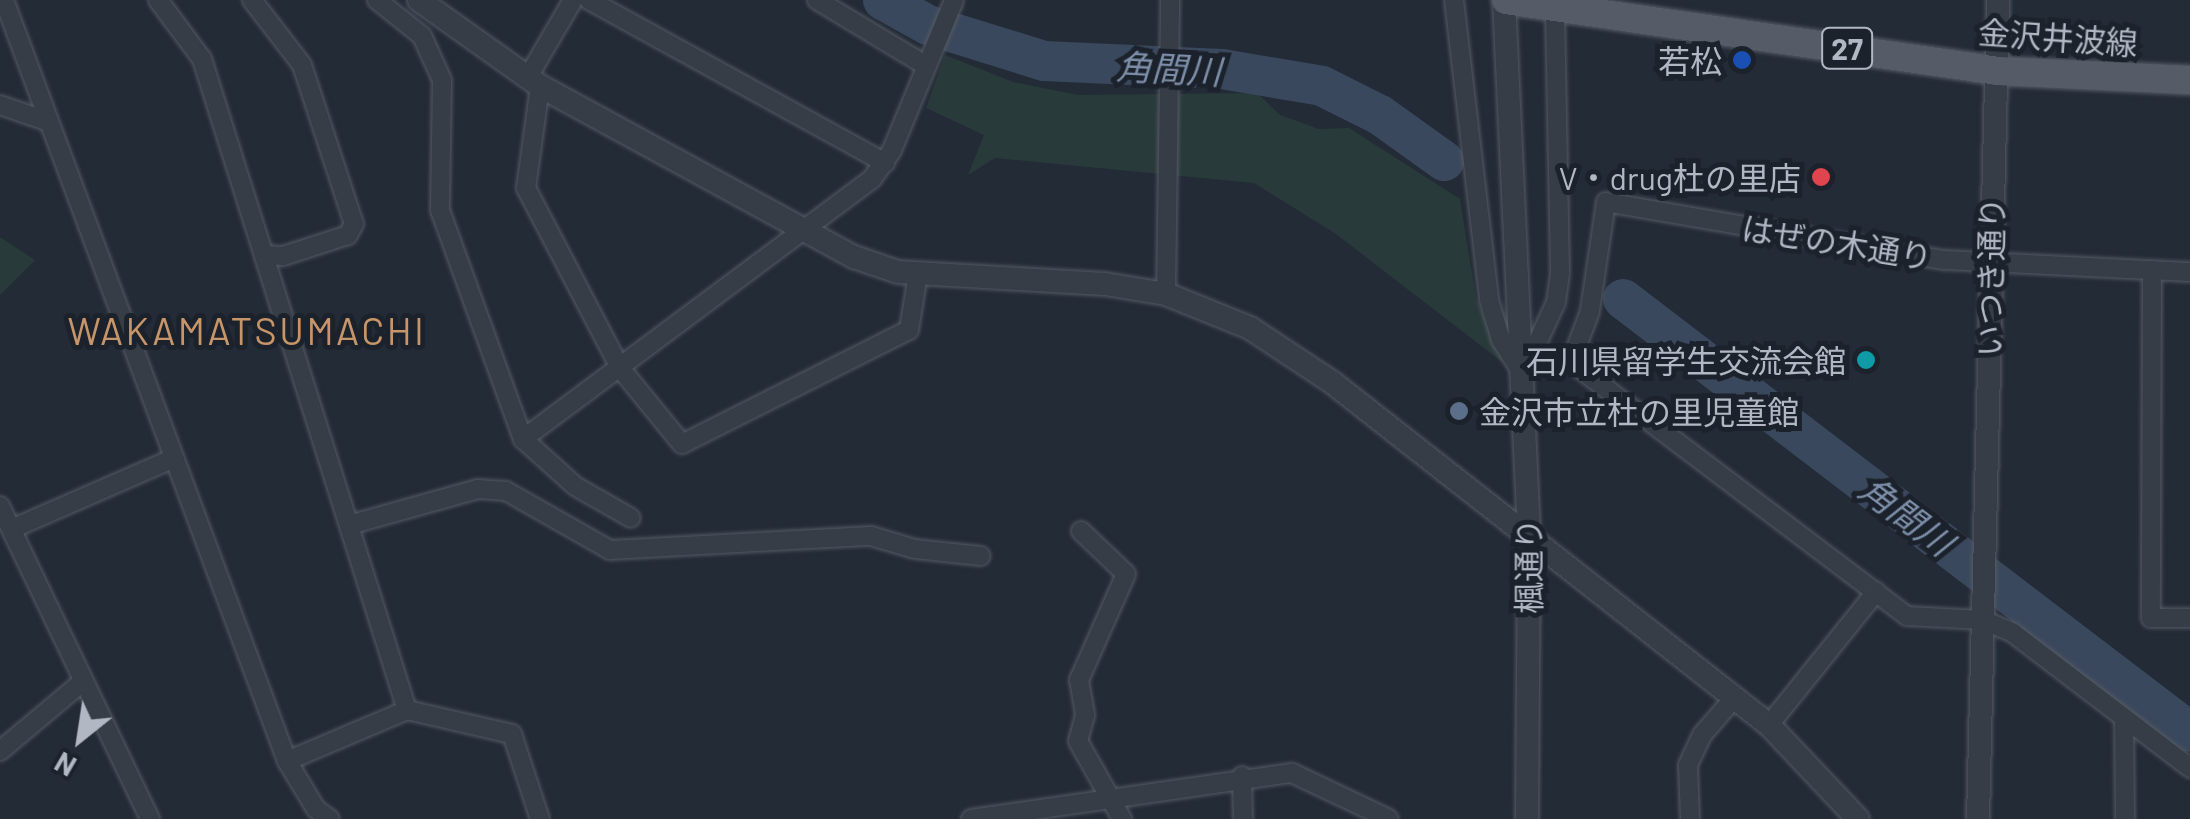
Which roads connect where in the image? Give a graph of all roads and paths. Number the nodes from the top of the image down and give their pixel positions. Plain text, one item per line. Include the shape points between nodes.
1 (4, 0) edge
2 (158, 0) edge
3 (252, 0) edge
4 (377, 0) edge
5 (420, 0) edge
6 (573, 0) edge
7 (589, 0) edge
8 (817, 0) edge
9 (954, 0) edge
10 (1170, 0) edge
11 (1454, 0) edge
12 (1505, 0) edge
13 (1998, 0) edge
14 (1555, 8) junction
15 (927, 66) junction
16 (1996, 71) junction
17 (2190, 80) edge
18 (534, 81) junction
19 (0, 105) edge
20 (46, 120) junction
21 (885, 163) junction
22 (804, 233) junction
23 (264, 255) junction
24 (1990, 264) junction
25 (2152, 270) junction
26 (2190, 272) edge
27 (918, 274) junction
28 (1166, 294) junction
29 (620, 368) junction
30 (1523, 374) junction
31 (523, 439) junction
32 (174, 458) junction
33 (0, 506) edge
34 (631, 518) dead end
35 (349, 525) junction
36 (14, 528) junction
37 (1081, 531) dead end
38 (1529, 534) junction
39 (982, 556) dead end
40 (1876, 592) junction
41 (1983, 608) junction
42 (2190, 618) edge
43 (81, 683) junction
44 (1734, 698) junction
45 (407, 710) junction
46 (2124, 718) junction
47 (1769, 725) junction
48 (0, 752) edge
49 (287, 760) junction
50 (2190, 768) edge
51 (1242, 776) junction
52 (1120, 811) edge
53 (992, 816) edge
54 (1386, 818) edge
55 (150, 819) edge
56 (330, 819) edge
57 (540, 819) edge
58 (971, 819) edge
59 (1243, 819) edge
60 (1527, 819) edge
61 (1690, 819) edge
62 (1858, 819) edge
63 (1978, 819) edge
64 (2125, 819) edge

1 - 20 street
2 - 23 street via 202,59
3 - 23 street via 302,64 354,224 348,235 284,256
4 - 31 street via 422,36 442,80 440,210
5 - 18 street
6 - 18 street
7 - 21 street
8 - 15 street
9 - 15 street
10 - 28 street
11 - 30 street via 1488,300 1501,340
12 - 14 main road, 金沢井波線 / 27
12 - 30 street, 楓通り
13 - 16 street, いつき通り
14 - 16 main road, 金沢井波線 / 27
14 - 30 street via 1560,272 1556,302
15 - 21 street
16 - 17 main road, 金沢井波線 / 27
16 - 24 street, いつき通り
18 - 22 street
18 - 29 street via 526,188
19 - 20 street
20 - 32 street
21 - 22 street
22 - 27 street via 854,257
22 - 29 street
23 - 35 street
24 - 25 street, はぜの木通り
24 - 40 street, はぜの木通り via 1824,244 1606,202 1590,311 1572,362
24 - 41 street, いつき通り
25 - 26 street, はぜの木通り
25 - 42 street via 2151,618
27 - 28 street via 1105,284
27 - 29 street via 910,330 682,444
28 - 38 street via 1250,328 1333,383
29 - 31 street
30 - 38 street, 楓通り
31 - 34 street via 575,486
32 - 36 street
32 - 49 street
33 - 36 street
35 - 39 street via 478,489 506,491 610,550 871,536
35 - 45 street
36 - 43 street
37 - 52 street via 1126,574 1079,680 1085,715 1078,741
38 - 44 street
38 - 60 street, 楓通り
40 - 41 street via 1907,616 1929,622
40 - 47 street
41 - 46 street
41 - 63 street
43 - 48 street
43 - 55 street
44 - 47 street
44 - 61 street via 1702,735 1688,765
45 - 49 street
45 - 57 street via 512,734
46 - 50 street
46 - 64 street
47 - 62 street
49 - 56 street via 316,809
51 - 52 street
51 - 54 street via 1292,773
51 - 59 street
52 - 53 street
53 - 58 street

